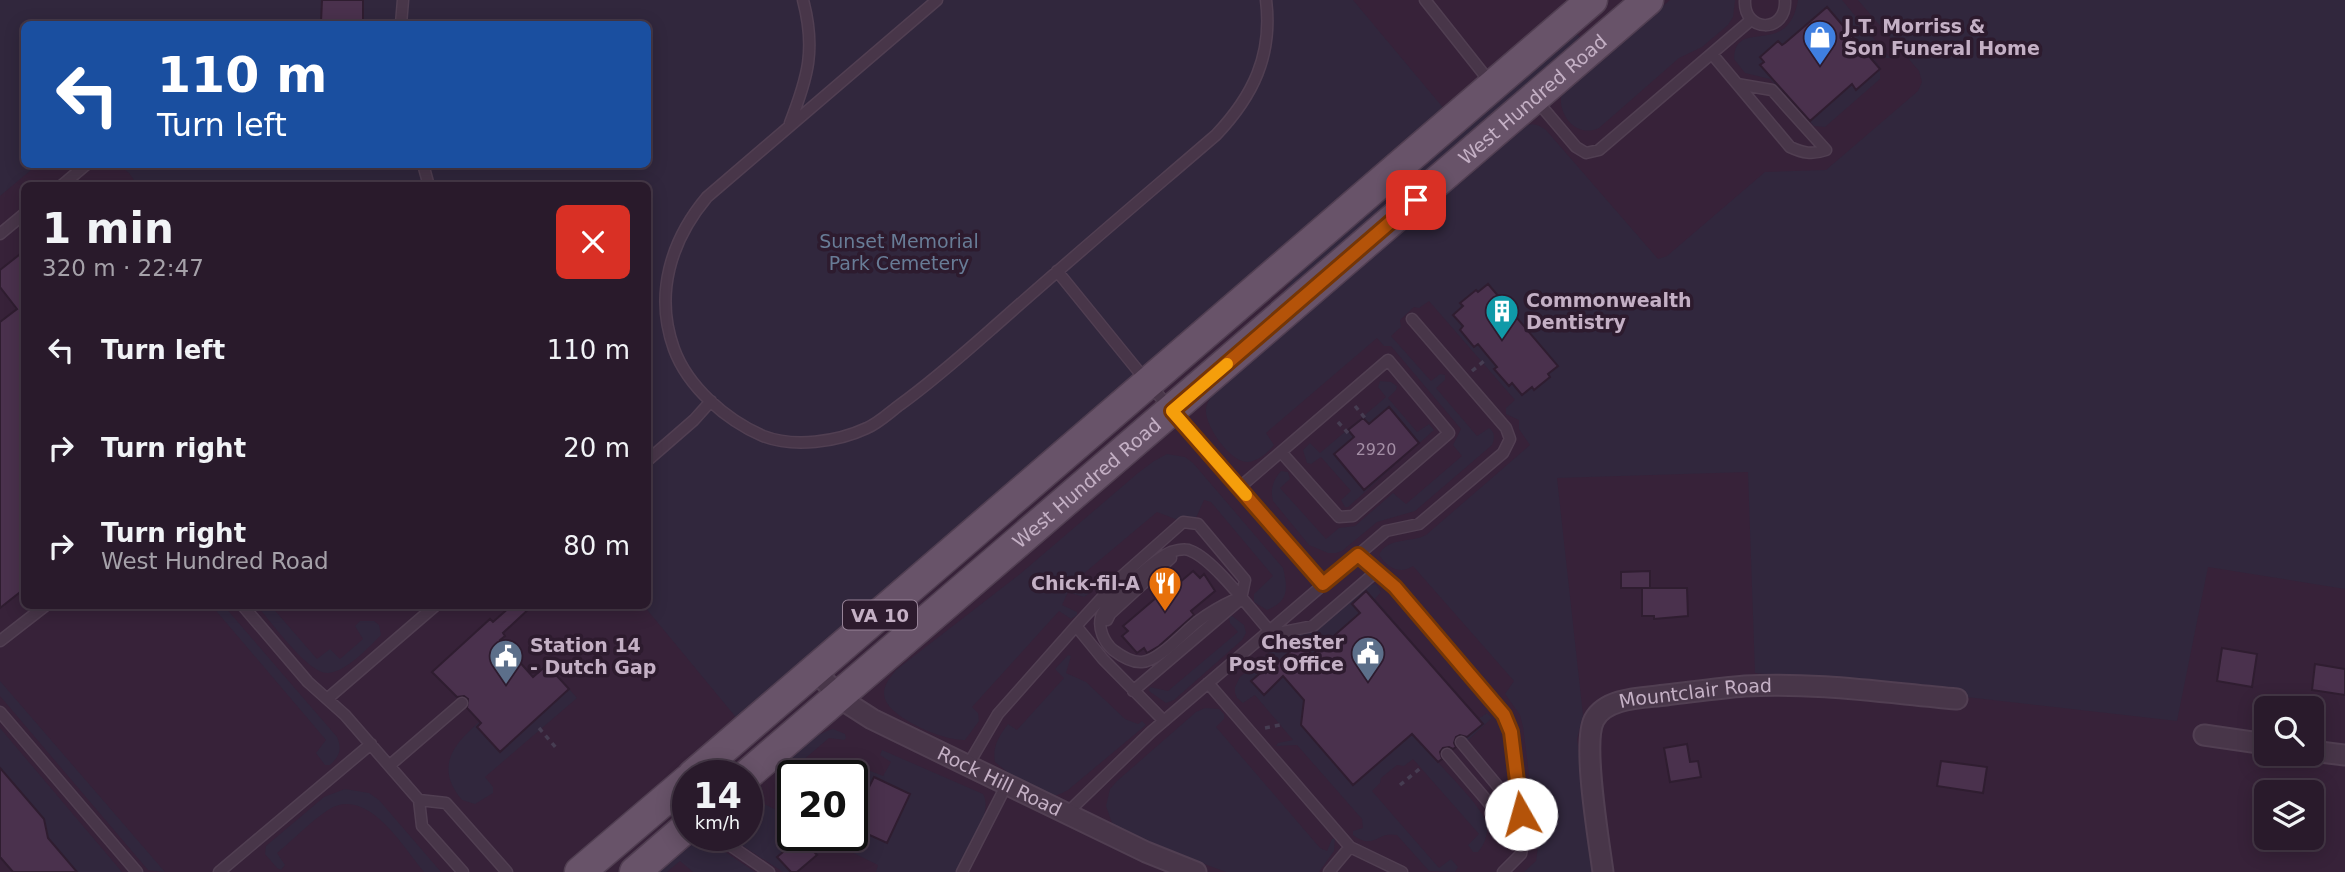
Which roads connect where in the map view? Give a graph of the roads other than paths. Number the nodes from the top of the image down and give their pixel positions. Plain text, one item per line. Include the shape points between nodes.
1 (403, 0) edge
2 (803, 0) edge
3 (936, 0) edge
4 (1266, 0) edge
5 (1425, 0) edge
6 (1592, 0) edge
7 (1648, 0) edge
8 (1745, 0) edge
9 (1785, 0) edge
10 (1751, 20) junction
11 (401, 21) edge
12 (1712, 54) junction
13 (1737, 84) junction
14 (1493, 86) junction
15 (1534, 98) junction
16 (789, 126) junction
17 (82, 168) edge
18 (66, 182) edge
19 (21, 216) edge
20 (0, 234) edge
21 (1057, 271) junction
22 (1412, 319) dead end
23 (1148, 383) junction
24 (711, 401) junction
25 (1172, 411) junction
26 (1282, 452) junction
27 (651, 458) edge
28 (1240, 488) junction
29 (1358, 555) junction
30 (1377, 571) junction
31 (1323, 584) junction
32 (1241, 599) junction
33 (41, 609) edge
34 (246, 609) edge
35 (432, 609) edge
36 (1076, 626) junction
37 (1266, 633) junction
38 (0, 642) edge
39 (815, 671) junction
40 (1208, 683) junction
41 (1133, 691) junction
42 (839, 696) junction
43 (327, 699) junction
44 (1957, 699) dead end
45 (462, 702) dead end
46 (0, 712) edge
47 (1164, 721) junction
48 (2204, 735) dead end
49 (1461, 742) dead end
50 (2254, 742) edge
51 (371, 744) junction
52 (2324, 752) edge
53 (1447, 754) dead end
54 (2345, 755) edge
55 (711, 760) edge
56 (763, 761) edge
57 (390, 765) junction
58 (968, 765) junction
59 (1007, 784) junction
60 (672, 794) edge
61 (419, 800) junction
62 (1067, 814) junction
63 (1521, 814) junction
64 (672, 840) edge
65 (1523, 843) junction
66 (1350, 847) junction
67 (738, 851) edge
68 (137, 872) edge
69 (219, 872) edge
70 (463, 872) edge
71 (507, 872) edge
72 (580, 872) edge
73 (635, 872) edge
74 (769, 872) edge
75 (962, 872) edge
76 (1196, 872) edge
77 (1329, 872) edge
78 (1402, 872) edge
79 (1503, 872) edge
80 (1603, 872) edge

1 - 11 lane
2 - 16 lane via 810,48 807,76
3 - 16 lane
4 - 21 lane via 1262,63 1237,113
5 - 14 lane
6 - 14 main road, West Hundred Road / VA 10
7 - 15 main road, West Hundred Road / VA 10
8 - 10 lane
9 - 10 lane via 1783,15 1773,24
10 - 12 lane
12 - 13 lane
12 - 15 lane via 1599,150 1586,153 1576,147
13 - 13 lane via 1790,147 1814,154 1826,150 1772,90
14 - 23 main road, West Hundred Road / VA 10
15 - 25 main road, West Hundred Road / VA 10
16 - 24 lane via 707,197 680,235 671,259 666,298 670,337 693,384
17 - 18 lane
19 - 20 lane
21 - 23 lane
21 - 24 lane via 946,369 856,433 810,442 764,436
22 - 29 lane via 1506,428 1510,439 1503,453 1419,524 1386,531
23 - 25 lane
23 - 39 main road, West Hundred Road / VA 10
24 - 27 lane
25 - 28 lane
25 - 42 main road, West Hundred Road / VA 10
26 - 26 lane via 1388,360 1449,433 1346,518 1339,516
26 - 28 lane
28 - 31 lane
29 - 30 lane
29 - 31 lane
30 - 37 lane via 1313,626
30 - 63 lane via 1504,715 1511,732
31 - 37 lane
32 - 32 lane via 1206,559 1188,549 1171,552 1110,603 1101,615 1102,635 1121,657 1140,663 1153,660 1216,608
32 - 36 lane via 1245,580 1198,524 1183,522 1122,576
32 - 37 lane
32 - 41 lane
33 - 38 lane
34 - 43 lane
35 - 43 lane
36 - 41 lane
36 - 58 lane via 998,714
37 - 40 lane
39 - 42 street, Rock Hill Road
39 - 55 main road, West Hundred Road / VA 10
40 - 47 lane
40 - 66 lane
41 - 47 lane
42 - 56 main road, West Hundred Road / VA 10
42 - 58 street, Rock Hill Road via 872,719
43 - 51 lane
44 - 80 street, Mountclair Road via 1839,688 1746,686 1608,705 1591,728 1590,773
45 - 57 lane
46 - 68 lane
47 - 62 lane
48 - 50 street
49 - 63 lane
51 - 57 lane
51 - 69 lane
52 - 54 street
53 - 65 lane
57 - 61 lane
58 - 59 street, Rock Hill Road
59 - 62 street, Rock Hill Road
59 - 75 lane
60 - 72 main road
61 - 70 lane via 422,826
61 - 71 lane via 446,803
62 - 76 street, Rock Hill Road
63 - 65 lane
64 - 73 main road
65 - 79 lane via 1521,854
66 - 77 lane
66 - 78 lane
67 - 74 lane

